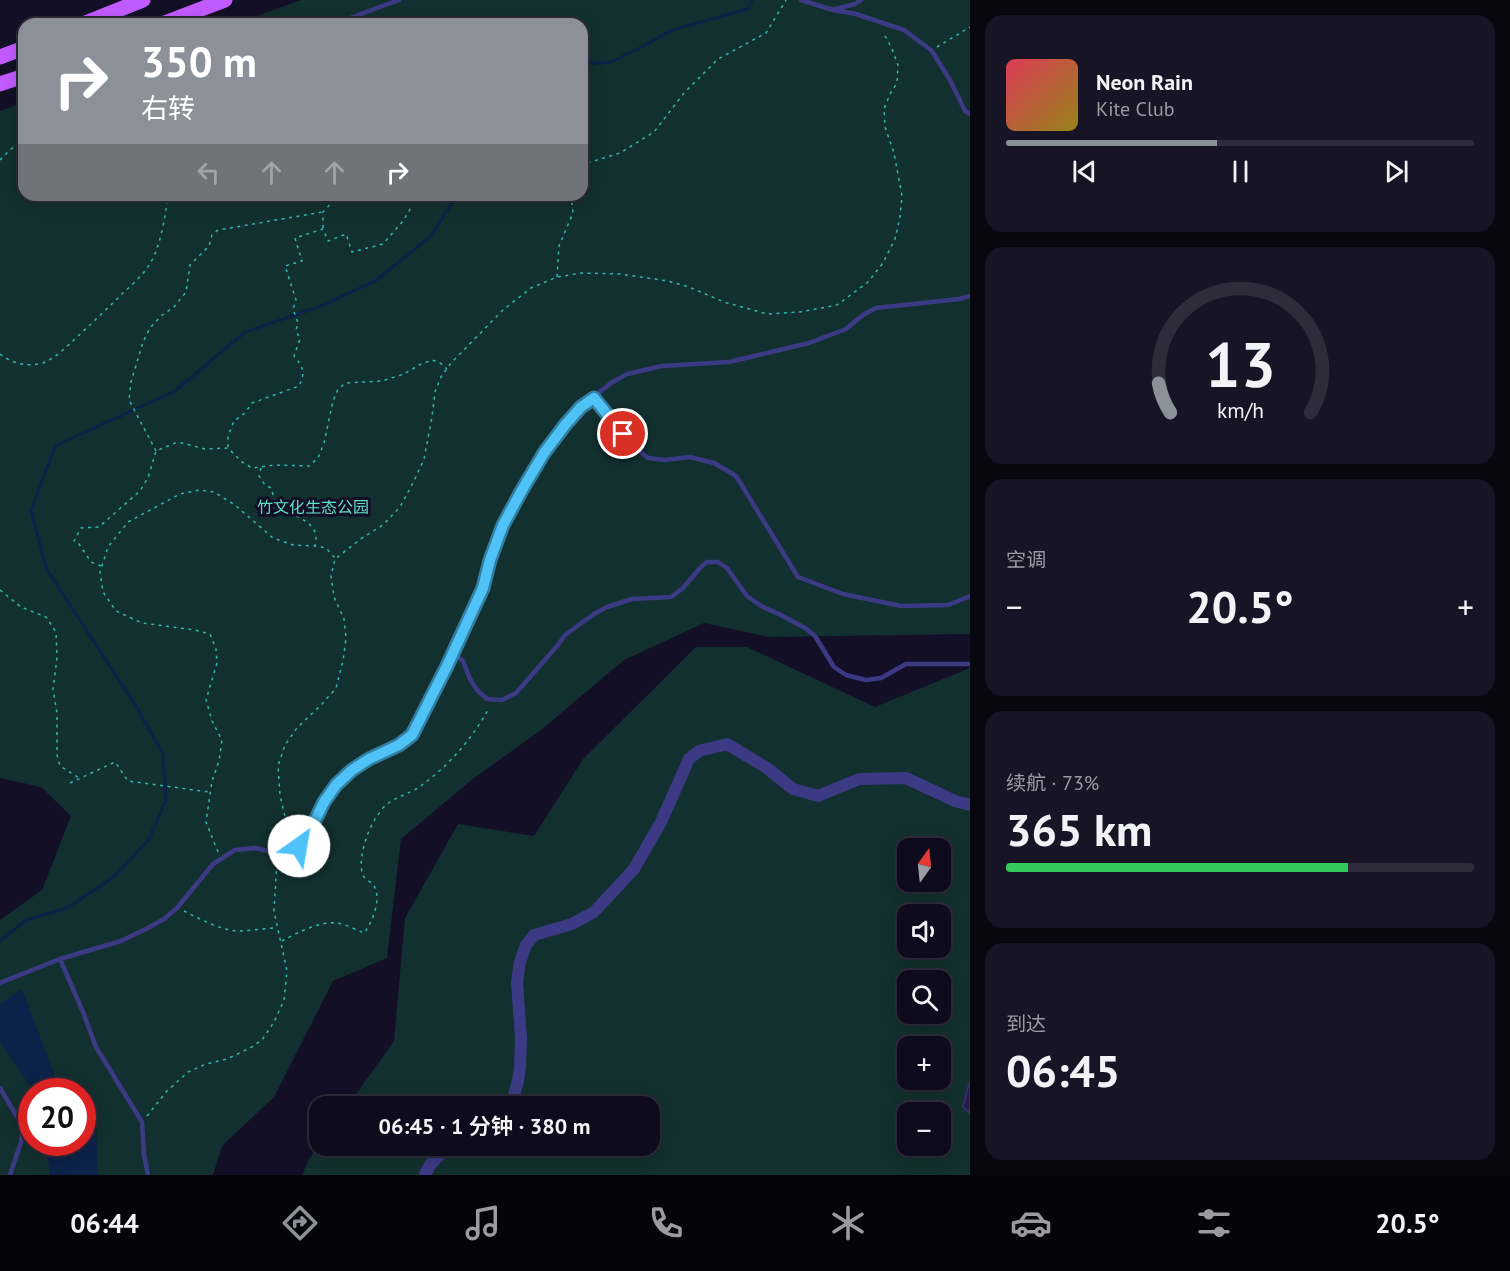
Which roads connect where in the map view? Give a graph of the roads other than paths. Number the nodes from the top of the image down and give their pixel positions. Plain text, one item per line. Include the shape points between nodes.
1 (143, 0) edge
2 (225, 0) edge
3 (399, 0) edge
4 (801, 0) edge
5 (861, 0) edge
6 (833, 10) junction
7 (98, 18) edge
8 (178, 18) edge
9 (350, 18) edge
10 (18, 50) edge
11 (0, 57) edge
12 (18, 78) edge
13 (0, 84) edge
14 (970, 114) edge
15 (970, 296) edge
16 (594, 398) junction
17 (970, 596) edge
18 (452, 653) junction
19 (970, 664) edge
20 (970, 805) edge
21 (60, 959) junction
22 (0, 983) edge
23 (0, 1088) edge
24 (514, 1096) edge
25 (439, 1156) edge
26 (10, 1175) edge
27 (148, 1175) edge
28 (425, 1175) edge

1 - 7 main road
2 - 8 main road
3 - 9 lane
4 - 6 lane
5 - 6 lane
6 - 14 lane via 904,30 931,50
10 - 11 main road
12 - 13 main road
15 - 16 lane via 876,308 846,329 809,343 729,362 662,366 627,374
16 - 17 lane via 633,446 648,458 690,457 714,463 736,476 798,577 843,594 901,606 948,605
16 - 18 lane via 565,425 522,490 503,525 483,588
18 - 19 lane via 464,661 477,690 487,699 502,700 516,693 565,635 594,614 632,599 671,597 707,562 718,562 747,596 806,628 834,667 846,675 866,680 881,678 906,664
18 - 21 lane via 412,735 352,770 336,785 299,846 278,853 255,848 235,850 213,864 164,919 121,941
20 - 24 street via 906,778 859,779 818,796 793,789 727,744 699,751 689,759 661,822 634,869 594,912 572,924 534,935 526,945 517,982 521,1038
21 - 22 lane
21 - 27 lane via 96,1047 142,1122
23 - 26 lane via 23,1127
25 - 28 street

